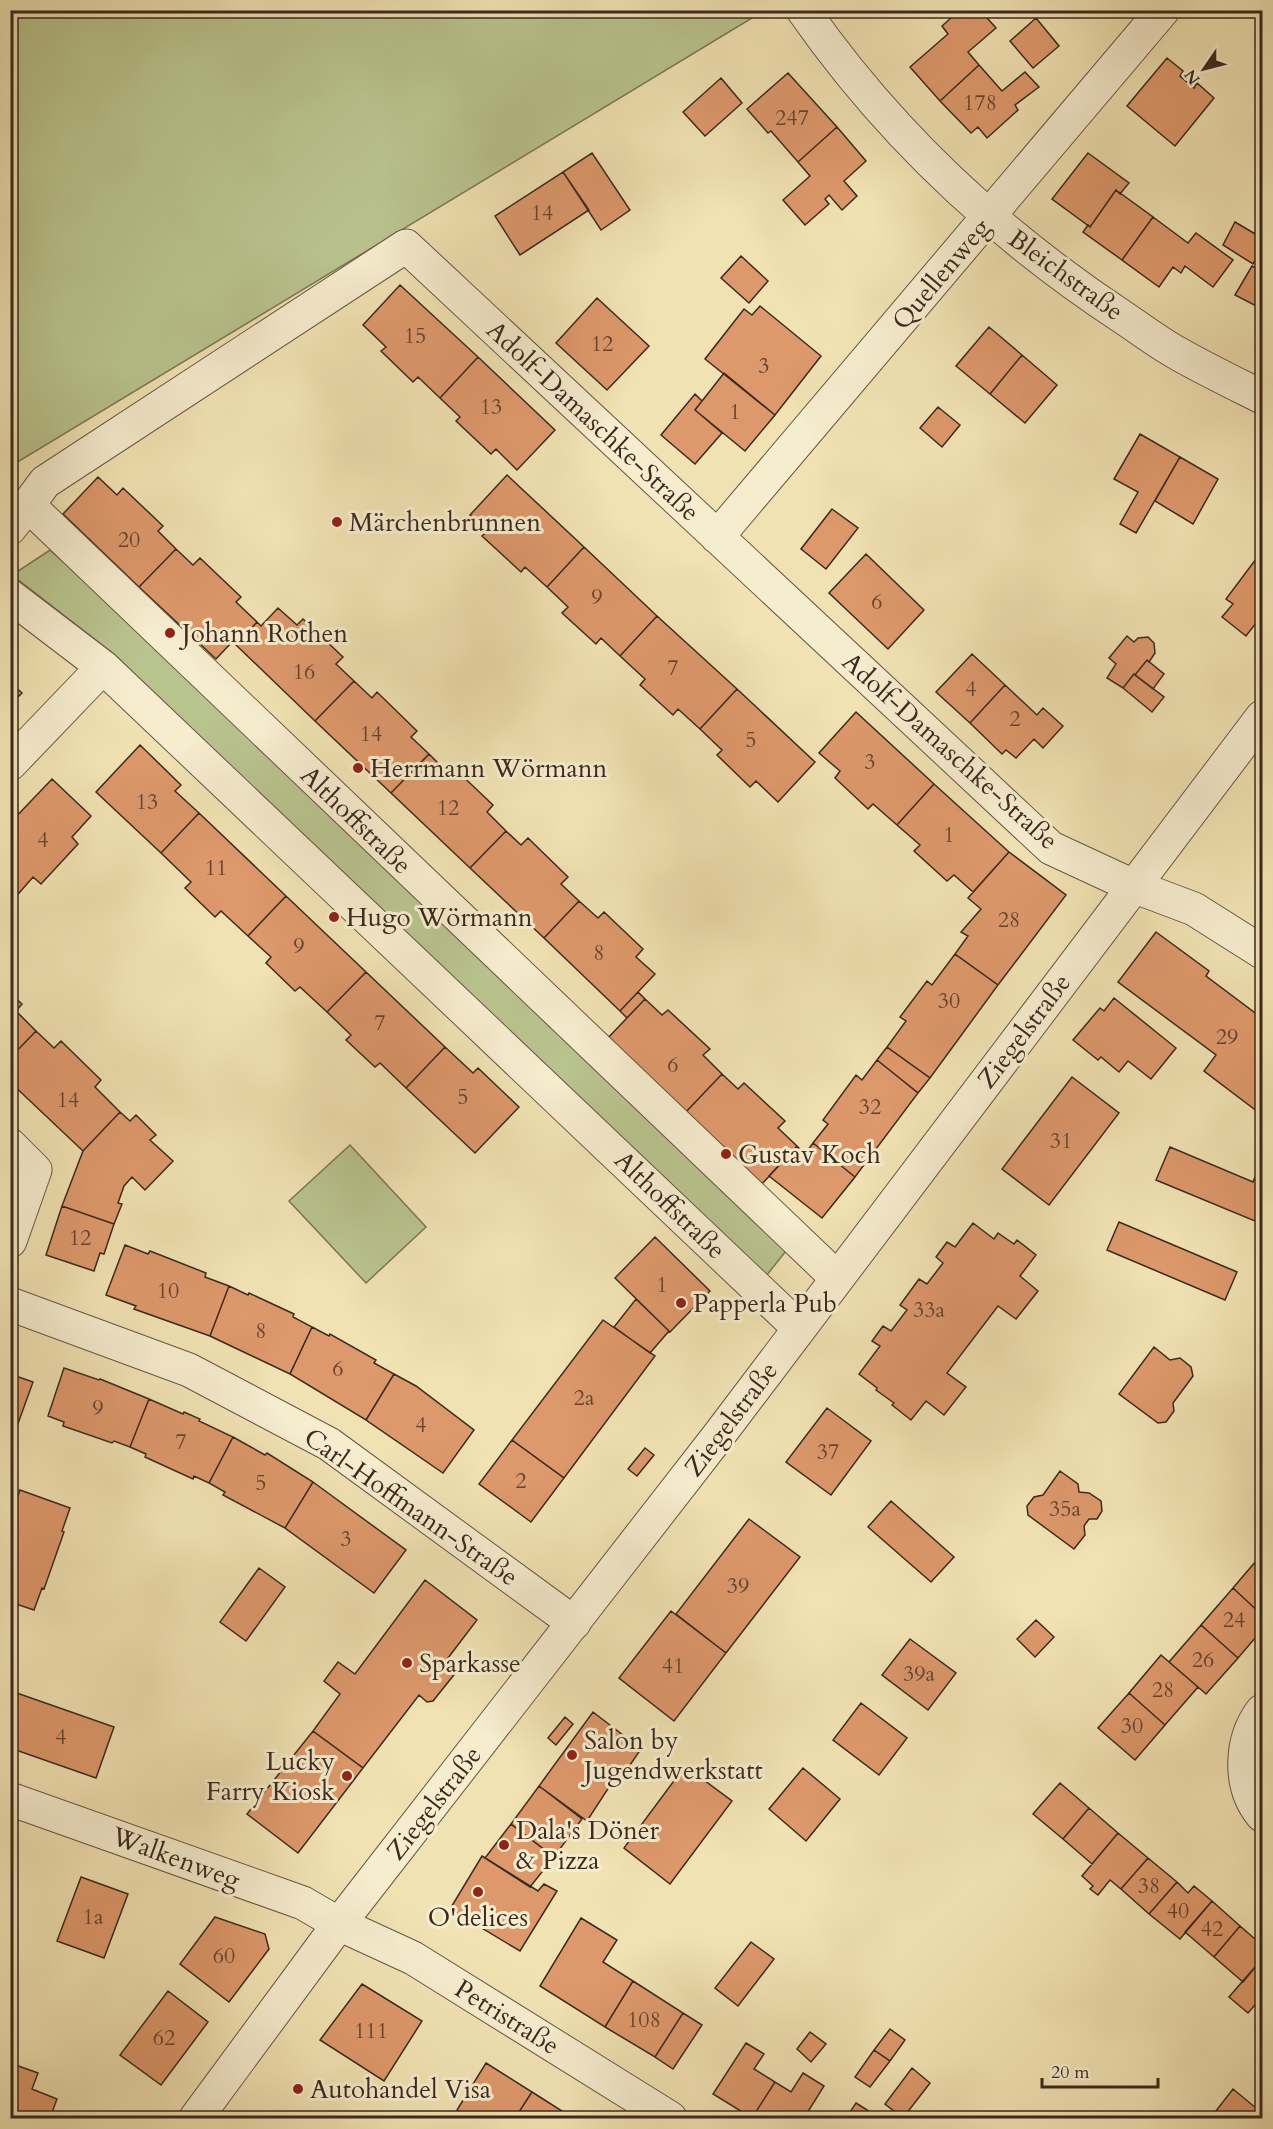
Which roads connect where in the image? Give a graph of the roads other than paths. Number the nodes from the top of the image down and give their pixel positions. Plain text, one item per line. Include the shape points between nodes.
1 (803, 10) edge
2 (1163, 10) edge
3 (988, 218) junction
4 (1263, 397) edge
5 (19, 516) edge
6 (717, 537) junction
7 (10, 596) edge
8 (104, 667) junction
9 (1263, 717) edge
10 (10, 764) edge
11 (1133, 886) junction
12 (1263, 952) edge
13 (10, 1145) edge
14 (10, 1241) edge
15 (837, 1278) junction
16 (10, 1304) edge
17 (799, 1328) junction
18 (574, 1623) junction
19 (1263, 1711) edge
20 (10, 1799) edge
21 (1263, 1815) edge
22 (339, 1924) junction
23 (196, 2118) edge
24 (670, 2118) edge

1 - 3 street, Bleichstraße via 865,92 922,155
2 - 3 street, Quellenweg
3 - 4 street, Bleichstraße via 1079,288 1177,353
3 - 6 street, Quellenweg
5 - 6 street, Adolf-Damaschke-Straße via 45,482 406,246
5 - 15 street, Althoffstraße
6 - 11 street, Adolf-Damaschke-Straße via 1051,848
7 - 8 street, Althoffstraße
8 - 10 street
8 - 17 street, Althoffstraße
9 - 11 street, Ziegelstraße
11 - 12 street, Adolf-Damaschke-Straße via 1194,909
11 - 15 street, Ziegelstraße
13 - 14 street via 35,1170
15 - 17 street, Ziegelstraße
16 - 18 street, Carl-Hoffmann-Straße via 189,1370 328,1444
17 - 18 street, Ziegelstraße
18 - 22 street, Ziegelstraße
19 - 21 street via 1255,1721 1244,1754 1248,1785
20 - 22 street, Walkenweg via 303,1904
22 - 23 street, Ziegelstraße
22 - 24 street, Petristraße via 413,1958

